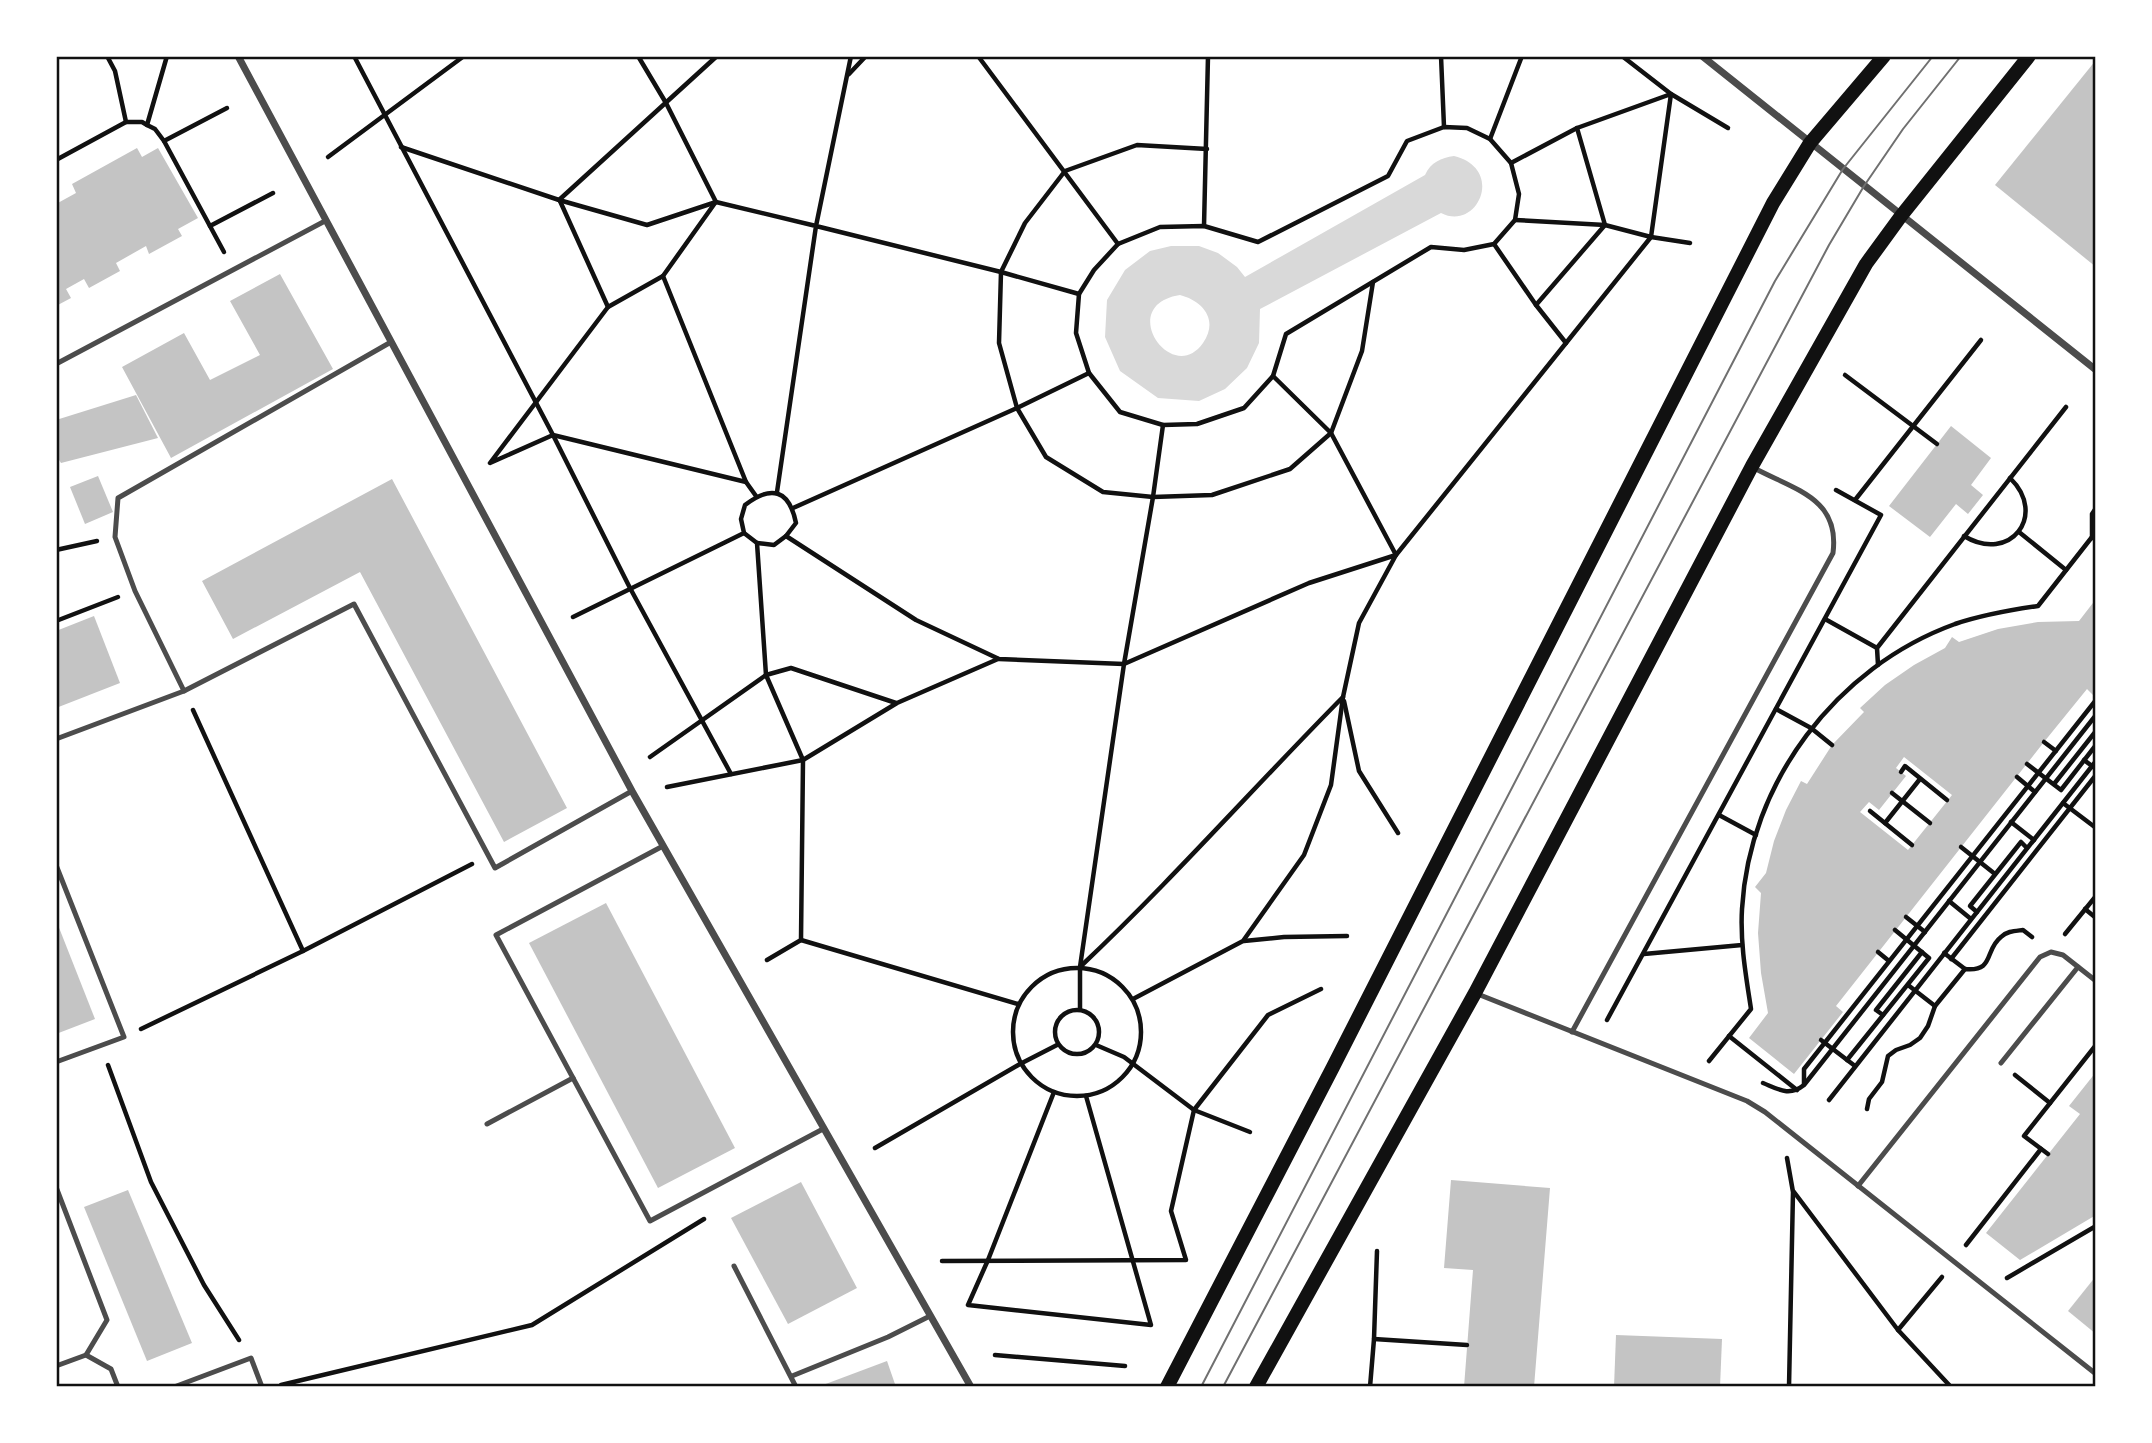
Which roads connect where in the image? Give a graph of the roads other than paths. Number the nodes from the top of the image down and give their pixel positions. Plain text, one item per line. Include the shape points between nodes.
1 (238, 56) edge
2 (1702, 56) edge
3 (1884, 56) edge
4 (2029, 56) edge
5 (1810, 143) junction
6 (1901, 216) junction
7 (325, 221) junction
8 (391, 342) junction
9 (56, 364) edge
10 (2096, 370) edge
11 (1752, 466) junction
12 (184, 691) junction
13 (56, 739) edge
14 (632, 791) junction
15 (663, 846) junction
16 (56, 865) edge
17 (2078, 967) junction
18 (2096, 981) edge
19 (1475, 993) junction
20 (1572, 1032) junction
21 (56, 1062) edge
22 (2001, 1063) road end
23 (573, 1077) junction
24 (487, 1124) dead end
25 (823, 1129) junction
26 (1858, 1185) junction
27 (56, 1187) edge
28 (56, 1207) edge
29 (65, 1209) junction
30 (734, 1266) dead end
31 (930, 1316) junction
32 (86, 1355) junction
33 (56, 1366) edge
34 (2096, 1374) edge
35 (792, 1377) junction
36 (118, 1387) edge
37 (174, 1387) edge
38 (262, 1387) edge
39 (796, 1387) edge
40 (971, 1387) edge
41 (1167, 1387) edge
42 (1256, 1387) edge

1 - 7 street
2 - 5 street
3 - 5 main road
4 - 6 main road
5 - 6 street
5 - 41 main road via 1773,203
6 - 10 street
6 - 11 main road via 1866,264
7 - 8 street
7 - 9 lane
8 - 12 lane via 118,498 115,537 135,591
8 - 14 street
11 - 19 main road
11 - 20 lane via 1817,501 1830,516 1835,534 1833,553
12 - 13 lane
12 - 14 lane via 354,604 495,868
14 - 15 street
15 - 23 lane via 496,935
15 - 25 street
16 - 21 lane via 124,1037
17 - 18 lane
17 - 22 lane
17 - 26 lane via 2063,955 2051,952 2040,957
19 - 20 lane
19 - 42 main road
20 - 26 lane via 1747,1101
23 - 24 lane
23 - 25 lane via 650,1221
25 - 31 street
26 - 34 lane
27 - 29 lane
28 - 29 lane
29 - 32 lane via 107,1320
30 - 35 lane
31 - 35 lane
31 - 40 street
32 - 33 lane
32 - 36 lane via 111,1369
35 - 39 lane
37 - 38 lane via 251,1358

